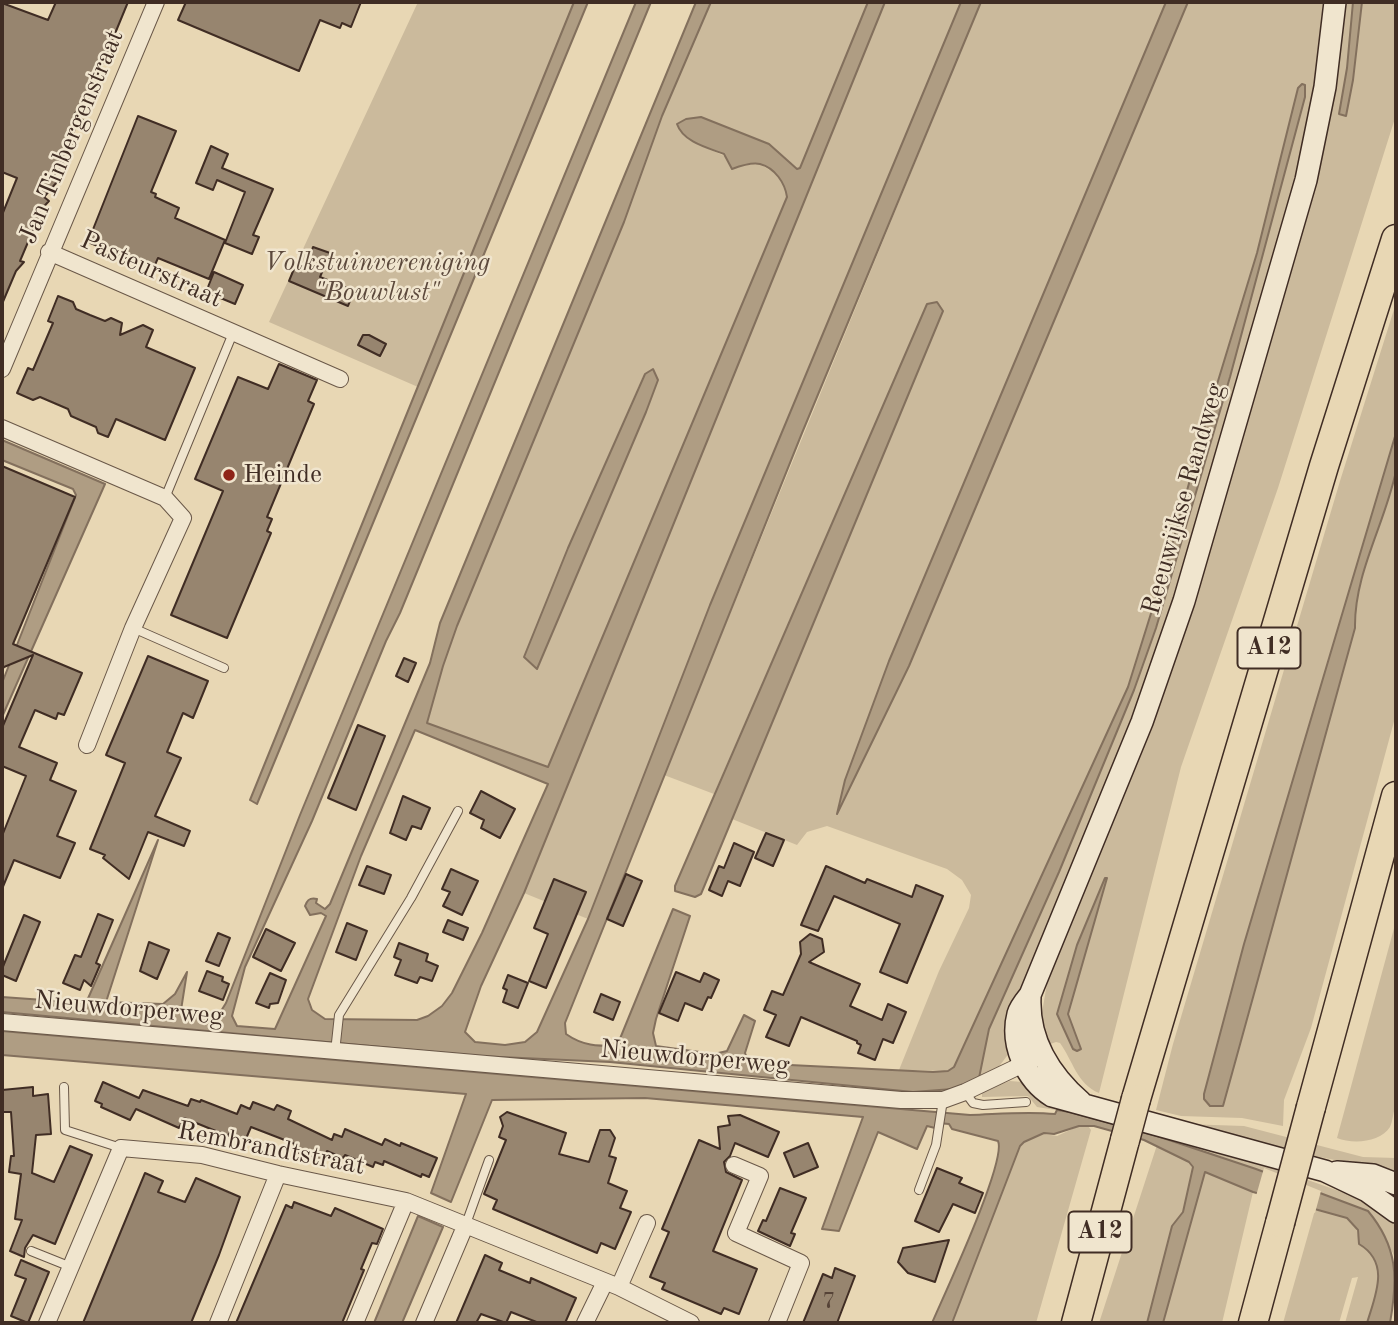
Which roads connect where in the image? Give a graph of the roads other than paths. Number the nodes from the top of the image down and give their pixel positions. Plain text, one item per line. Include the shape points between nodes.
1 (156, 2) edge
2 (1335, 2) edge
3 (1396, 239) edge
4 (49, 252) junction
5 (233, 333) junction
6 (2, 369) edge
7 (340, 379) dead end
8 (2, 428) edge
9 (165, 498) junction
10 (133, 628) junction
11 (224, 668) dead end
12 (87, 745) dead end
13 (1396, 796) edge
14 (458, 811) dead end
15 (2, 1022) edge
16 (335, 1048) junction
17 (1033, 1059) junction
18 (64, 1087) dead end
19 (965, 1092) junction
20 (943, 1102) junction
21 (1026, 1102) dead end
22 (121, 1148) junction
23 (489, 1160) dead end
24 (734, 1165) dead end
25 (1325, 1171) junction
26 (278, 1174) junction
27 (1396, 1184) edge
28 (919, 1190) dead end
29 (406, 1201) junction
30 (1396, 1212) edge
31 (647, 1223) dead end
32 (467, 1224) junction
33 (31, 1251) dead end
34 (71, 1266) junction
35 (612, 1284) junction
36 (47, 1323) edge
37 (218, 1323) edge
38 (355, 1323) edge
39 (424, 1323) edge
40 (585, 1323) edge
41 (691, 1323) edge
42 (777, 1323) edge
43 (1076, 1323) edge
44 (1253, 1323) edge

1 - 4 street, Jan Tinbergenstraat
2 - 17 main road, Reeuwijkse Randweg via 1325,87 1306,180 1184,601 1142,722 1030,995
3 - 43 highway, A12, bridge via 1136,1099
4 - 5 street, Pasteurstraat
4 - 6 street, Jan Tinbergenstraat
5 - 7 street, Pasteurstraat
5 - 9 lane, Pasteurstraat
8 - 9 street
9 - 10 street via 183,518
10 - 11 lane
10 - 12 street
13 - 44 highway, bridge
14 - 16 lane via 339,1015
15 - 16 street, Nieuwdorperweg
16 - 20 street, Nieuwdorperweg
17 - 19 street, Nieuwdorperweg
17 - 25 main road, Reeuwijkse Randweg via 1085,1105
18 - 22 lane, Rembrandtstraat via 65,1130
19 - 20 street, Nieuwdorperweg
19 - 21 lane via 973,1103 983,1105
20 - 28 lane via 936,1146
22 - 26 street, Rembrandtstraat via 202,1155
22 - 34 street
23 - 32 lane
24 - 42 street via 760,1176 736,1233 801,1263
25 - 27 main road, Reeuwijkse Randweg via 1373,1175
25 - 30 main road, Reeuwijkse Randweg
26 - 29 street, Rembrandtstraat
26 - 37 street
29 - 32 street, Rembrandtstraat
29 - 38 street
31 - 35 street
32 - 35 street, Rembrandtstraat
32 - 39 street
33 - 34 lane
34 - 36 street
35 - 40 street
35 - 41 street, Rembrandtstraat

